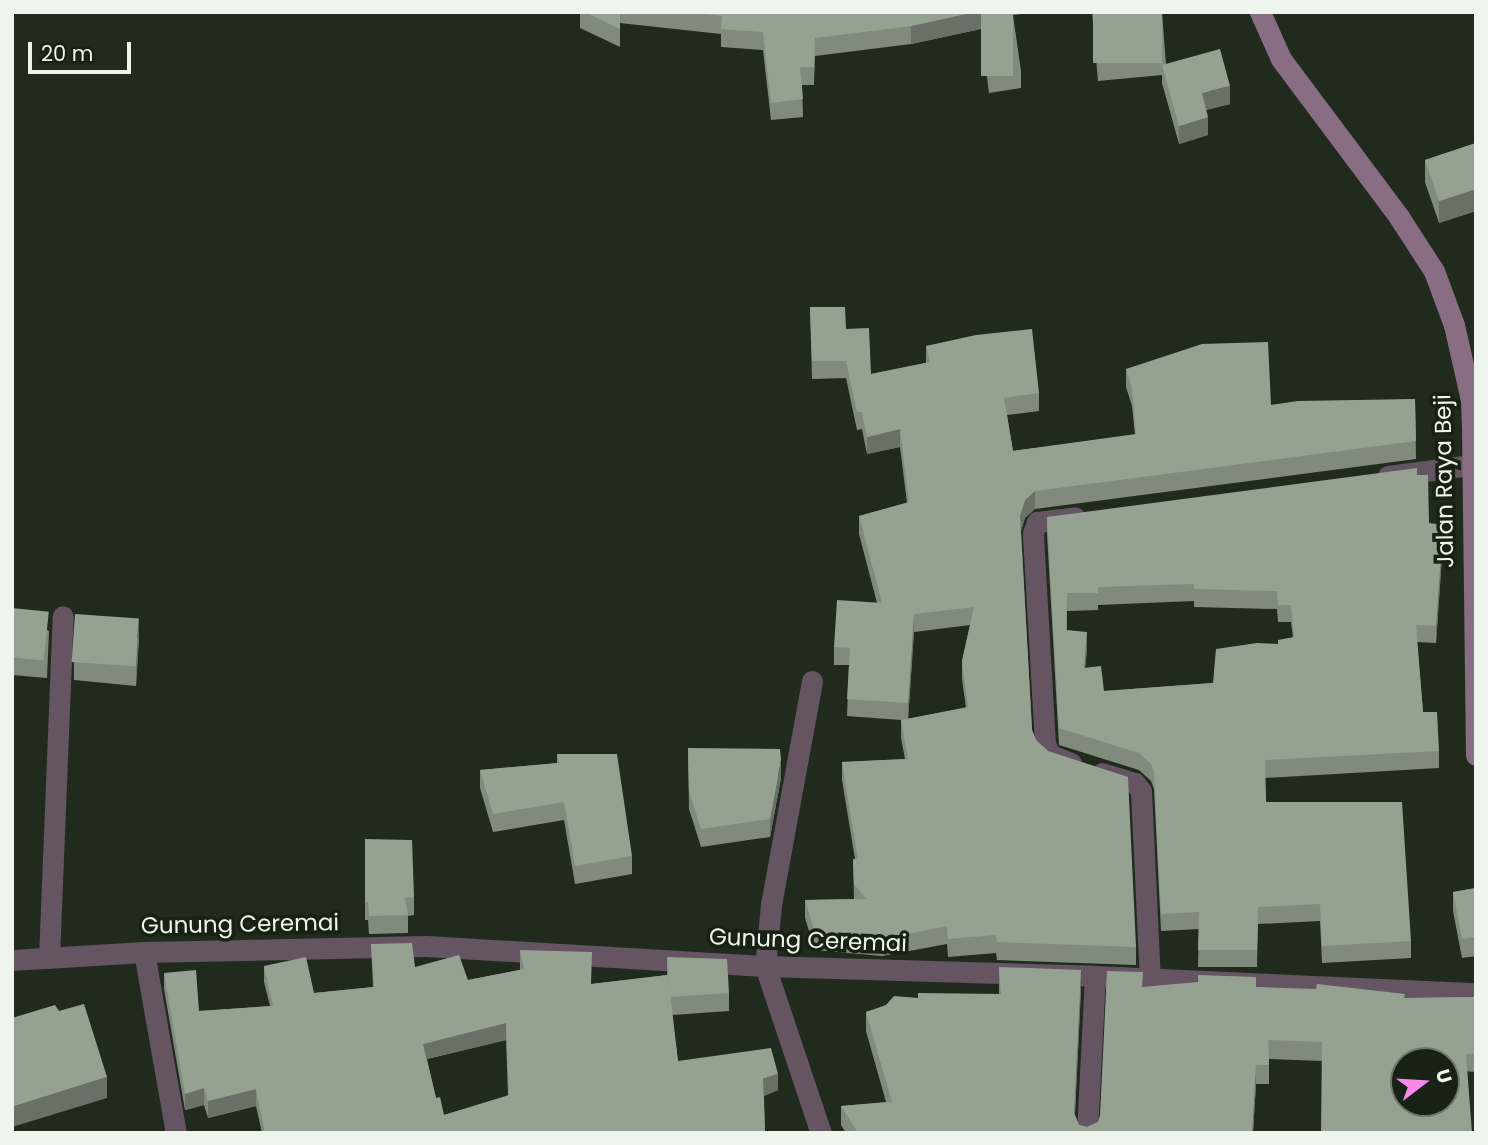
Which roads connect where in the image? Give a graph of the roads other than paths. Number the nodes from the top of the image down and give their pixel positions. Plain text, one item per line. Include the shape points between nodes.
1 (1260, 12) edge
2 (1472, 465) junction
3 (1364, 479) edge
4 (1093, 514) edge
5 (63, 616) dead end
6 (813, 681) dead end
7 (1476, 755) edge
8 (144, 952) junction
9 (49, 958) junction
10 (12, 960) edge
11 (765, 966) junction
12 (1095, 976) junction
13 (1150, 979) junction
14 (1476, 993) edge
15 (176, 1133) edge
16 (821, 1133) edge
17 (1087, 1133) edge

1 - 2 street, Jalan Raya Beji via 1281,59 1434,271 1466,372
2 - 3 street
2 - 7 street, Jalan Raya Beji
4 - 13 street via 1034,526 1045,744 1055,758 1135,783 1141,790
5 - 9 street
6 - 11 street via 771,905
8 - 9 street, Gunung Ceremai
8 - 11 street, Gunung Ceremai via 426,946
8 - 15 street
9 - 10 street, Gunung Ceremai
11 - 12 street, Gunung Ceremai
11 - 16 street
12 - 13 street, Gunung Ceremai
12 - 17 street
13 - 14 street, Gunung Ceremai

